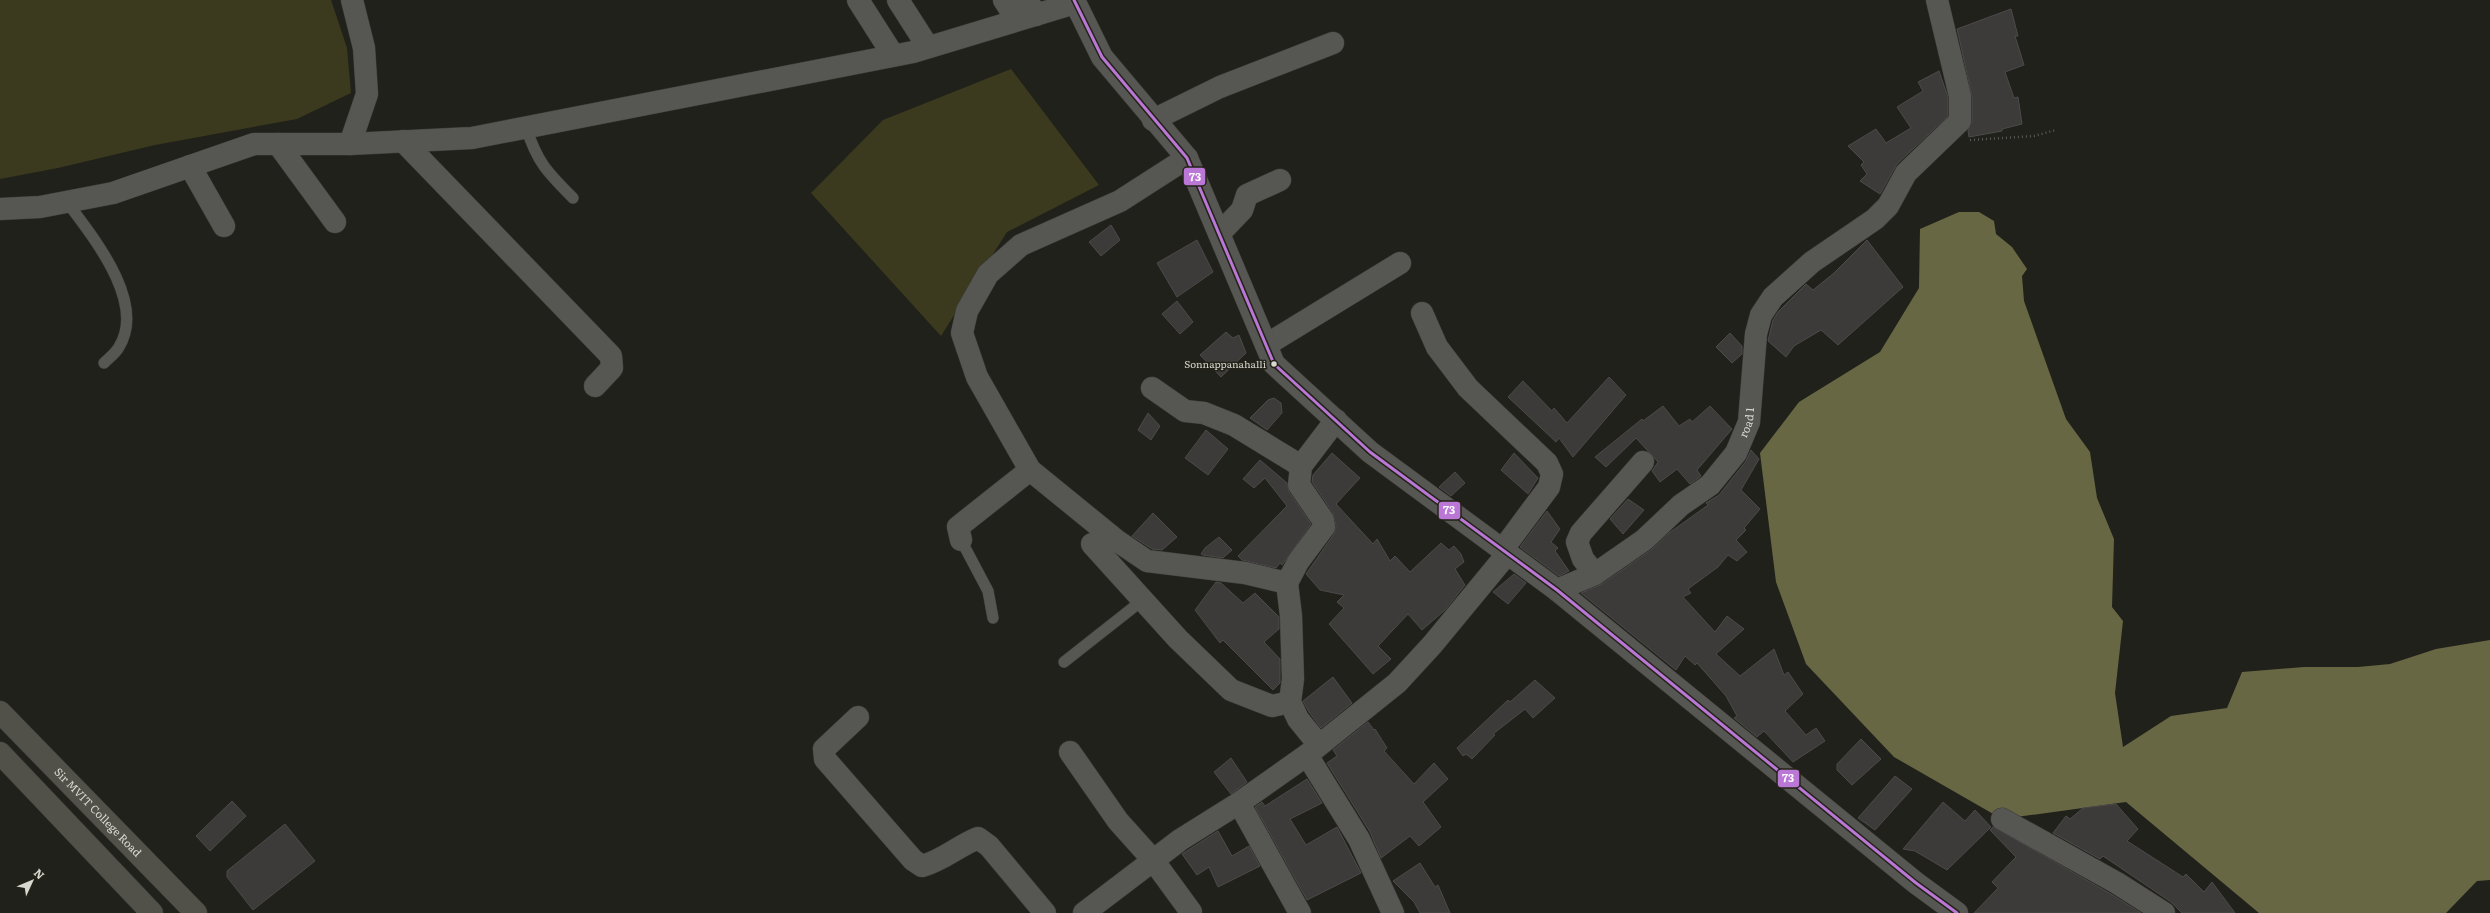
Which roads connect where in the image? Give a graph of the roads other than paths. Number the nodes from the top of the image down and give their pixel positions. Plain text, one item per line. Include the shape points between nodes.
1 (352, 0) edge
2 (858, 0) edge
3 (898, 0) edge
4 (1004, 0) edge
5 (1937, 0) edge
6 (1075, 2) edge
7 (1027, 12) edge
8 (1333, 43) dead end
9 (928, 47) junction
10 (893, 56) junction
11 (1153, 120) junction
12 (526, 127) junction
13 (403, 141) junction
14 (278, 144) junction
15 (350, 144) junction
16 (1187, 158) junction
17 (190, 166) junction
18 (1280, 180) dead end
19 (572, 198) dead end
20 (67, 202) junction
21 (0, 209) edge
22 (335, 222) dead end
23 (224, 226) dead end
24 (1220, 233) junction
25 (1400, 263) dead end
26 (1422, 313) dead end
27 (1266, 345) junction
28 (104, 363) dead end
29 (595, 386) dead end
30 (1152, 388) dead end
31 (1336, 420) junction
32 (1643, 462) dead end
33 (1301, 466) junction
34 (1030, 470) junction
35 (961, 540) joint
36 (1092, 544) dead end
37 (1505, 551) junction
38 (1595, 574) junction
39 (1287, 583) junction
40 (1557, 590) junction
41 (1144, 599) junction
42 (993, 618) dead end
43 (1064, 662) dead end
44 (1290, 702) junction
45 (0, 712) edge
46 (858, 717) dead end
47 (1313, 750) junction
48 (1070, 752) dead end
49 (0, 753) edge
50 (1239, 803) junction
51 (2002, 819) dead end
52 (1153, 860) junction
53 (1191, 912) edge
54 (152, 913) edge
55 (196, 913) edge
56 (1045, 913) edge
57 (1084, 913) edge
58 (1300, 913) edge
59 (1393, 913) edge
60 (1957, 913) edge
61 (2164, 913) edge

1 - 15 street via 364,48 367,94
2 - 10 street
3 - 9 street
4 - 7 street
5 - 38 street, road 1 via 1960,96 1960,121 1906,173 1888,206 1875,219 1812,262 1773,297 1761,315 1756,334 1749,422 1736,453 1710,485 1681,505 1644,540
6 - 7 street
6 - 11 street via 1102,57
7 - 9 street
8 - 11 street via 1220,86
9 - 10 street
10 - 12 street
11 - 16 street
12 - 13 street via 472,138
12 - 19 lane via 533,150 545,171
13 - 15 street
13 - 29 street via 611,356 612,368
14 - 15 street
14 - 17 street via 254,144
14 - 22 street
16 - 24 street
16 - 34 street via 1120,200 1021,245 988,274 967,311 962,333 977,377
17 - 20 street via 113,193
17 - 23 street
18 - 24 street via 1247,195 1242,210
20 - 21 street
20 - 28 lane via 101,248 117,278 126,305 126,327 119,347
24 - 27 street
25 - 27 street
26 - 37 street via 1437,347 1468,388 1547,463 1552,474 1549,487
27 - 31 street via 1274,364
30 - 33 street via 1185,411 1204,413 1234,425
31 - 33 street
31 - 37 street via 1370,452
32 - 38 street via 1581,533 1577,542 1583,559
33 - 39 street via 1299,485 1323,520 1324,527 1298,562
34 - 35 street via 958,527
34 - 39 street via 1116,540 1147,561 1245,573
35 - 42 lane via 988,591
36 - 41 street
37 - 40 street
37 - 47 street via 1432,645 1397,683
38 - 40 street, road 1
39 - 44 street via 1293,679
40 - 60 street via 1910,878
41 - 43 lane
41 - 44 street via 1178,639 1230,690 1272,706
44 - 47 street
45 - 55 main road, Sir MVIT College Road
46 - 56 street via 824,749 825,759 913,860 922,866 933,863 962,844 978,838 989,846
47 - 50 street
47 - 59 street via 1359,839
48 - 52 street via 1118,821
49 - 54 main road
50 - 52 street
50 - 58 street
51 - 61 street via 2117,883
52 - 53 street
52 - 57 street

